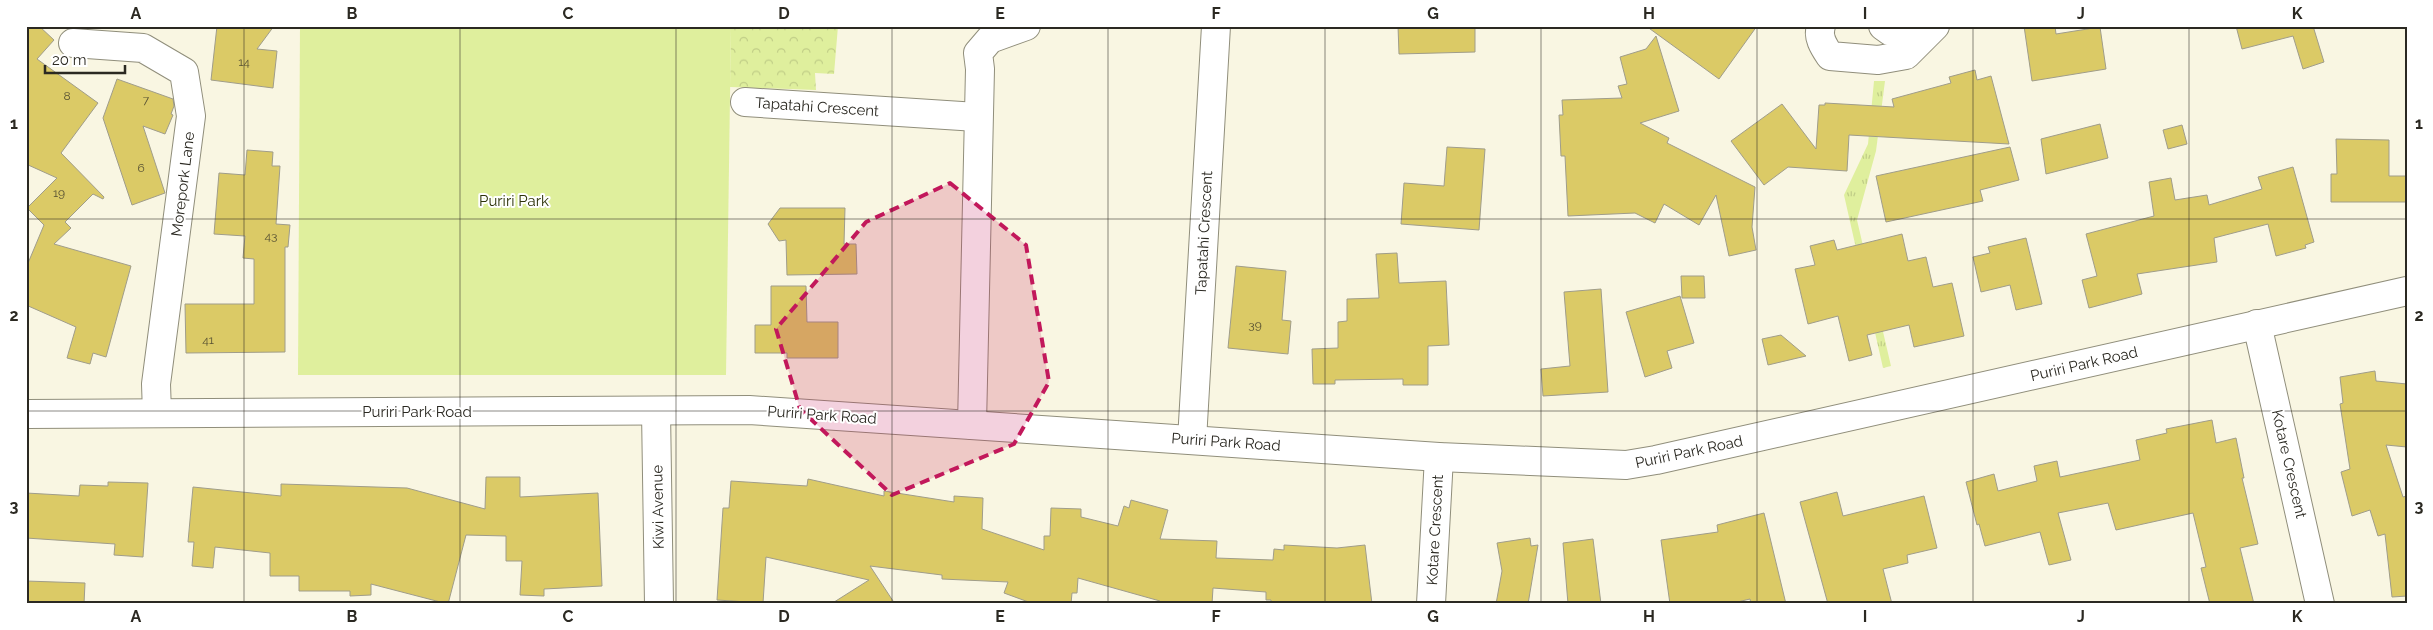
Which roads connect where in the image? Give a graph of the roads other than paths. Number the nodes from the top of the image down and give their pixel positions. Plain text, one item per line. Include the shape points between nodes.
1 (1026, 26) edge
2 (1216, 26) edge
3 (1821, 26) edge
4 (1883, 26) edge
5 (1928, 32) edge
6 (73, 43) dead end
7 (746, 102) dead end
8 (977, 117) junction
9 (2407, 291) edge
10 (2258, 324) junction
11 (656, 411) junction
12 (157, 413) junction
13 (26, 414) edge
14 (972, 425) junction
15 (1192, 440) junction
16 (1439, 457) junction
17 (659, 604) edge
18 (1431, 604) edge
19 (2320, 604) edge

1 - 8 street via 990,39 978,53
2 - 15 street, Tapatahi Crescent
3 - 5 street via 1822,44 1830,56 1843,59 1878,60 1906,54
4 - 5 street via 1890,31
6 - 12 street, Morepork Lane via 143,48 184,72 192,116 156,384
7 - 8 street, Tapatahi Crescent
8 - 14 street
9 - 10 street, Puriri Park Road
10 - 16 street, Puriri Park Road via 1626,465
10 - 19 street, Kotare Crescent
11 - 12 street, Puriri Park Road
11 - 14 street, Puriri Park Road via 749,410
11 - 17 street, Kiwi Avenue
12 - 13 street, Puriri Park Road
14 - 15 street, Puriri Park Road
15 - 16 street, Puriri Park Road
16 - 18 street, Kotare Crescent

